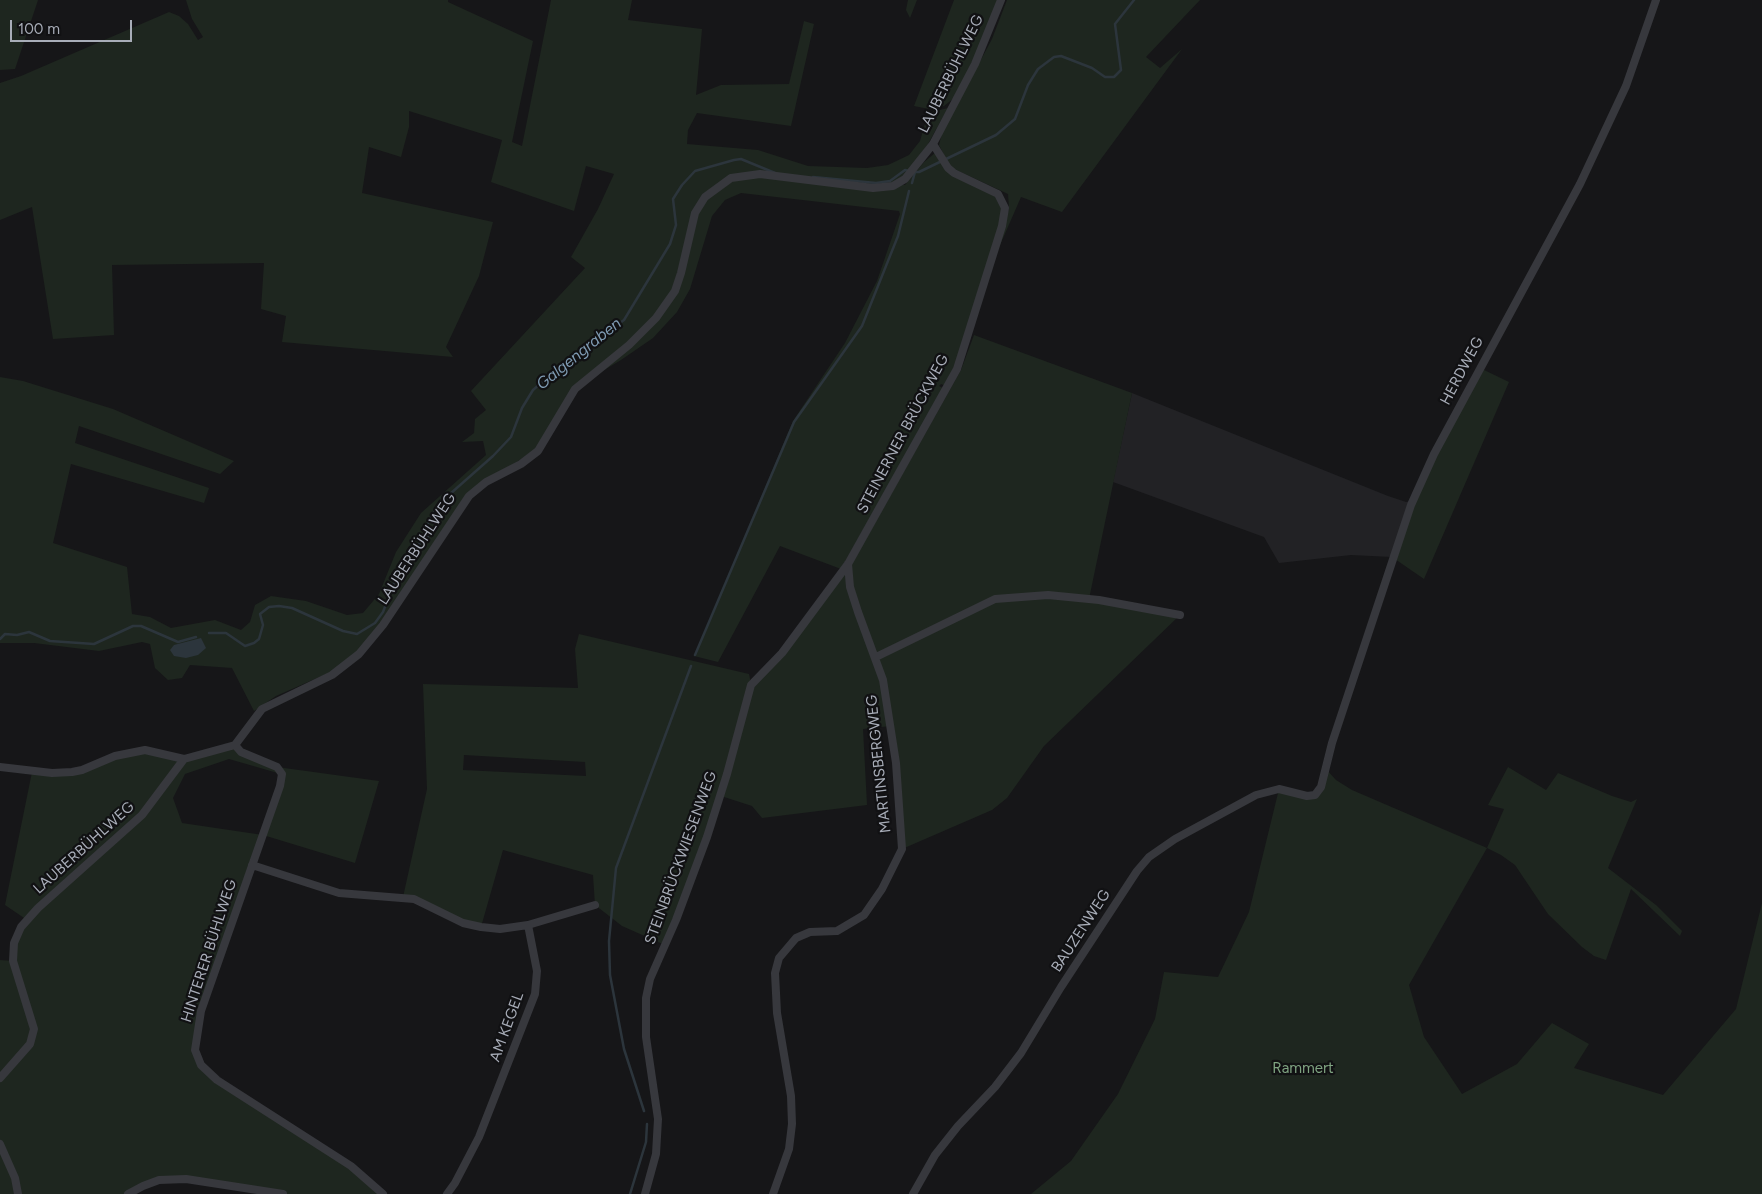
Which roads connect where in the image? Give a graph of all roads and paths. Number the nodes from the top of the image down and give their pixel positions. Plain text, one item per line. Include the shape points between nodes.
1 (1001, 0) edge
2 (1656, 0) edge
3 (933, 144) junction
4 (848, 564) junction
5 (1180, 614) dead end
6 (876, 657) junction
7 (235, 744) junction
8 (184, 759) junction
9 (0, 767) edge
10 (1326, 769) joint
11 (252, 865) junction
12 (595, 905) dead end
13 (528, 925) junction
14 (0, 1078) edge
15 (0, 1144) edge
16 (18, 1194) edge
17 (128, 1194) edge
18 (283, 1194) edge
19 (383, 1194) edge
20 (447, 1194) edge
21 (645, 1194) edge
22 (773, 1194) edge
23 (913, 1194) edge

1 - 3 street, LAUBERBÜHLWEG via 975,64
2 - 10 street, HERDWEG via 1626,86 1580,184 1434,454 1411,505
3 - 4 street, STEINERNER BRÜCKWEG via 954,173 998,194 1005,208 1002,226 957,368
3 - 7 street, LAUBERBÜHLWEG via 905,180 893,186 873,188 760,174 731,178 705,197 695,213 675,291 656,318 629,345 575,389 538,450 469,496 384,625 359,654 332,675 262,709
4 - 6 street, MARTINSBERGWEG via 855,604
4 - 21 street, STEINBRÜCKWIESENWEG via 782,653 751,685 707,837 650,980 646,998 646,1037 658,1119 656,1154
5 - 6 street via 1056,596 995,598
6 - 22 street, MARTINSBERGWEG via 891,726 902,849 882,889 864,915 837,931 810,932 796,938 778,958 775,973 777,1013 791,1096 792,1124 789,1149
7 - 8 street
7 - 11 street, HINTERER BÜHLWEG via 241,752 276,767 282,774
8 - 9 street via 145,750 115,756 72,772
8 - 14 street, LAUBERBÜHLWEG via 142,815 21,927 14,943 14,961 34,1029 30,1044
10 - 23 street, BAUZENWEG via 1315,795 1279,789 1256,795 1175,839 1149,857 1137,870 1021,1053 935,1155
11 - 13 street via 339,893 414,899 463,923 480,927 500,929
11 - 19 street, HINTERER BÜHLWEG via 201,1011 195,1050 201,1065 218,1080 351,1166
12 - 13 street
13 - 20 street, AM KEGEL via 537,971 535,994 479,1137
15 - 16 street
17 - 18 street via 159,1180 186,1179

